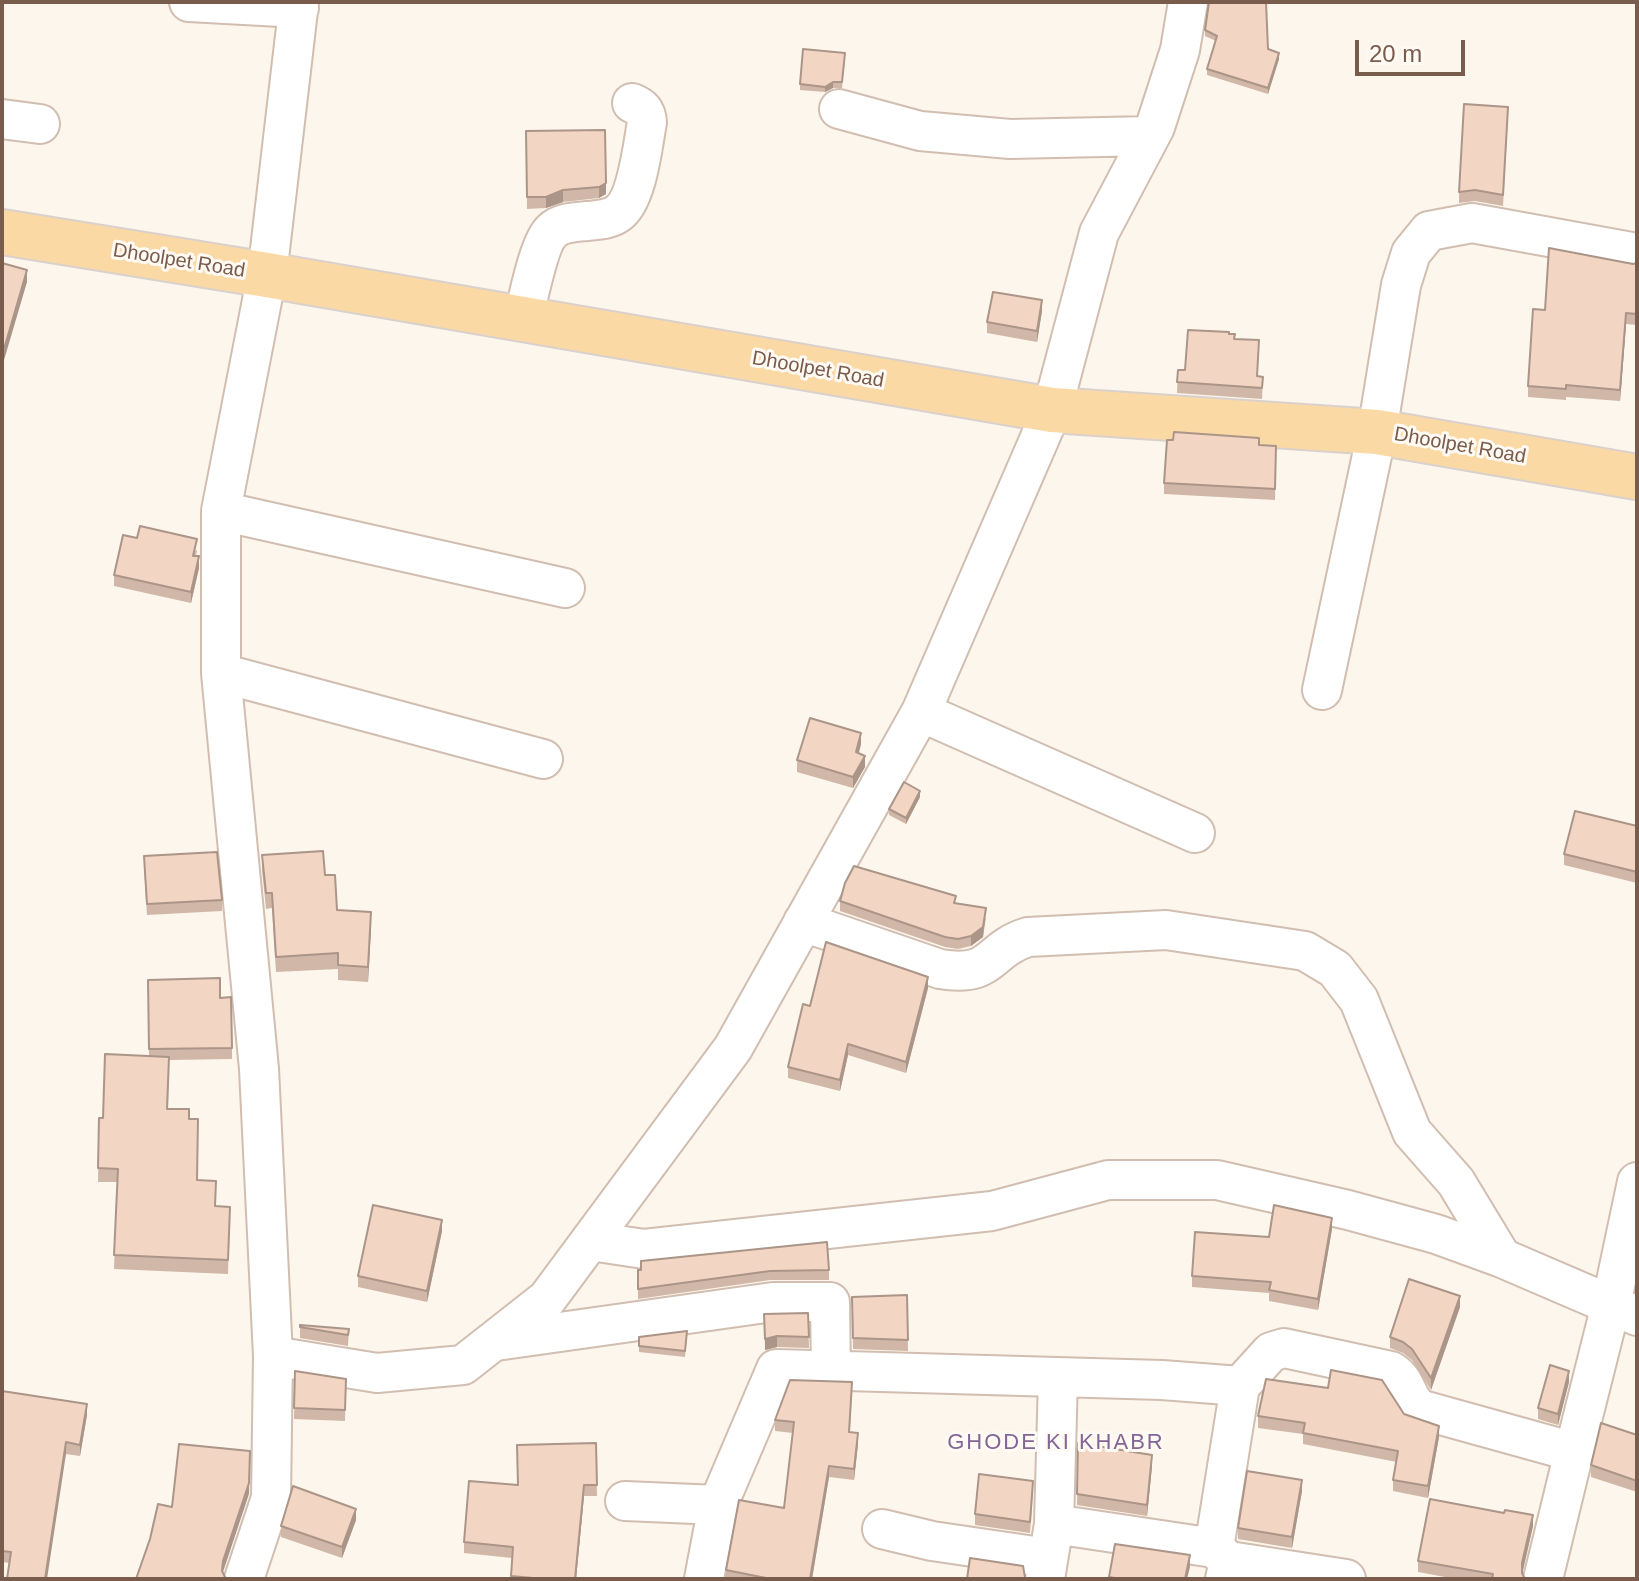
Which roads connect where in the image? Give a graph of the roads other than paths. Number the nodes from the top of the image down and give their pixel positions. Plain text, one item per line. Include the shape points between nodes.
1 (189, 2) edge
2 (1188, 2) edge
3 (299, 5) edge
4 (632, 103) dead end
5 (839, 109) dead end
6 (2, 119) edge
7 (40, 124) dead end
8 (1150, 136) junction
9 (2, 232) edge
10 (1637, 253) edge
11 (267, 275) junction
12 (523, 319) junction
13 (1052, 410) junction
14 (1377, 432) junction
15 (1637, 477) edge
16 (221, 511) junction
17 (565, 588) dead end
18 (221, 673) junction
19 (1322, 690) dead end
20 (921, 712) junction
21 (543, 759) dead end
22 (1195, 833) dead end
23 (803, 922) junction
24 (1637, 1182) edge
25 (591, 1241) junction
26 (1502, 1258) junction
27 (1624, 1310) edge
28 (496, 1341) junction
29 (273, 1356) junction
30 (831, 1371) junction
31 (1058, 1378) junction
32 (1240, 1386) junction
33 (1574, 1452) junction
34 (625, 1501) dead end
35 (718, 1505) junction
36 (882, 1529) dead end
37 (1049, 1554) edge
38 (1223, 1563) edge
39 (244, 1579) edge
40 (704, 1579) edge
41 (1346, 1579) edge
42 (1543, 1579) edge

1 - 3 street
2 - 8 street via 1180,50
3 - 11 street
4 - 12 street via 641,106 647,122 627,204 619,214 550,232
5 - 8 street via 935,133 1010,139
6 - 7 street
8 - 13 street via 1099,233
9 - 11 main road, Dhoolpet Road
10 - 14 street via 1472,223 1429,231 1411,253 1401,285
11 - 12 main road, Dhoolpet Road
11 - 16 street
12 - 13 main road, Dhoolpet Road
13 - 14 main road, Dhoolpet Road
13 - 20 street
14 - 15 main road, Dhoolpet Road
14 - 19 street
16 - 17 street
16 - 18 street
18 - 21 street
18 - 29 street via 259,1069
20 - 22 street
20 - 23 street
23 - 25 street via 733,1048
23 - 26 street via 959,972 983,968 1013,941 1028,937 1166,930 1305,951 1335,969 1359,1000 1412,1132 1456,1182
24 - 27 street
25 - 26 street via 644,1249 992,1211 1108,1180 1217,1180 1363,1214
25 - 28 street via 547,1299
26 - 27 street
27 - 33 street
28 - 29 street via 463,1365 377,1373
28 - 30 street via 773,1302 830,1302
29 - 39 street via 271,1498
30 - 31 street
30 - 35 street via 776,1369
31 - 32 street
31 - 37 street
32 - 33 street via 1271,1352 1298,1349 1391,1371 1399,1375 1419,1409
32 - 38 street
33 - 42 street
34 - 35 street
35 - 40 street
36 - 37 street via 932,1541
37 - 38 street
38 - 41 street

